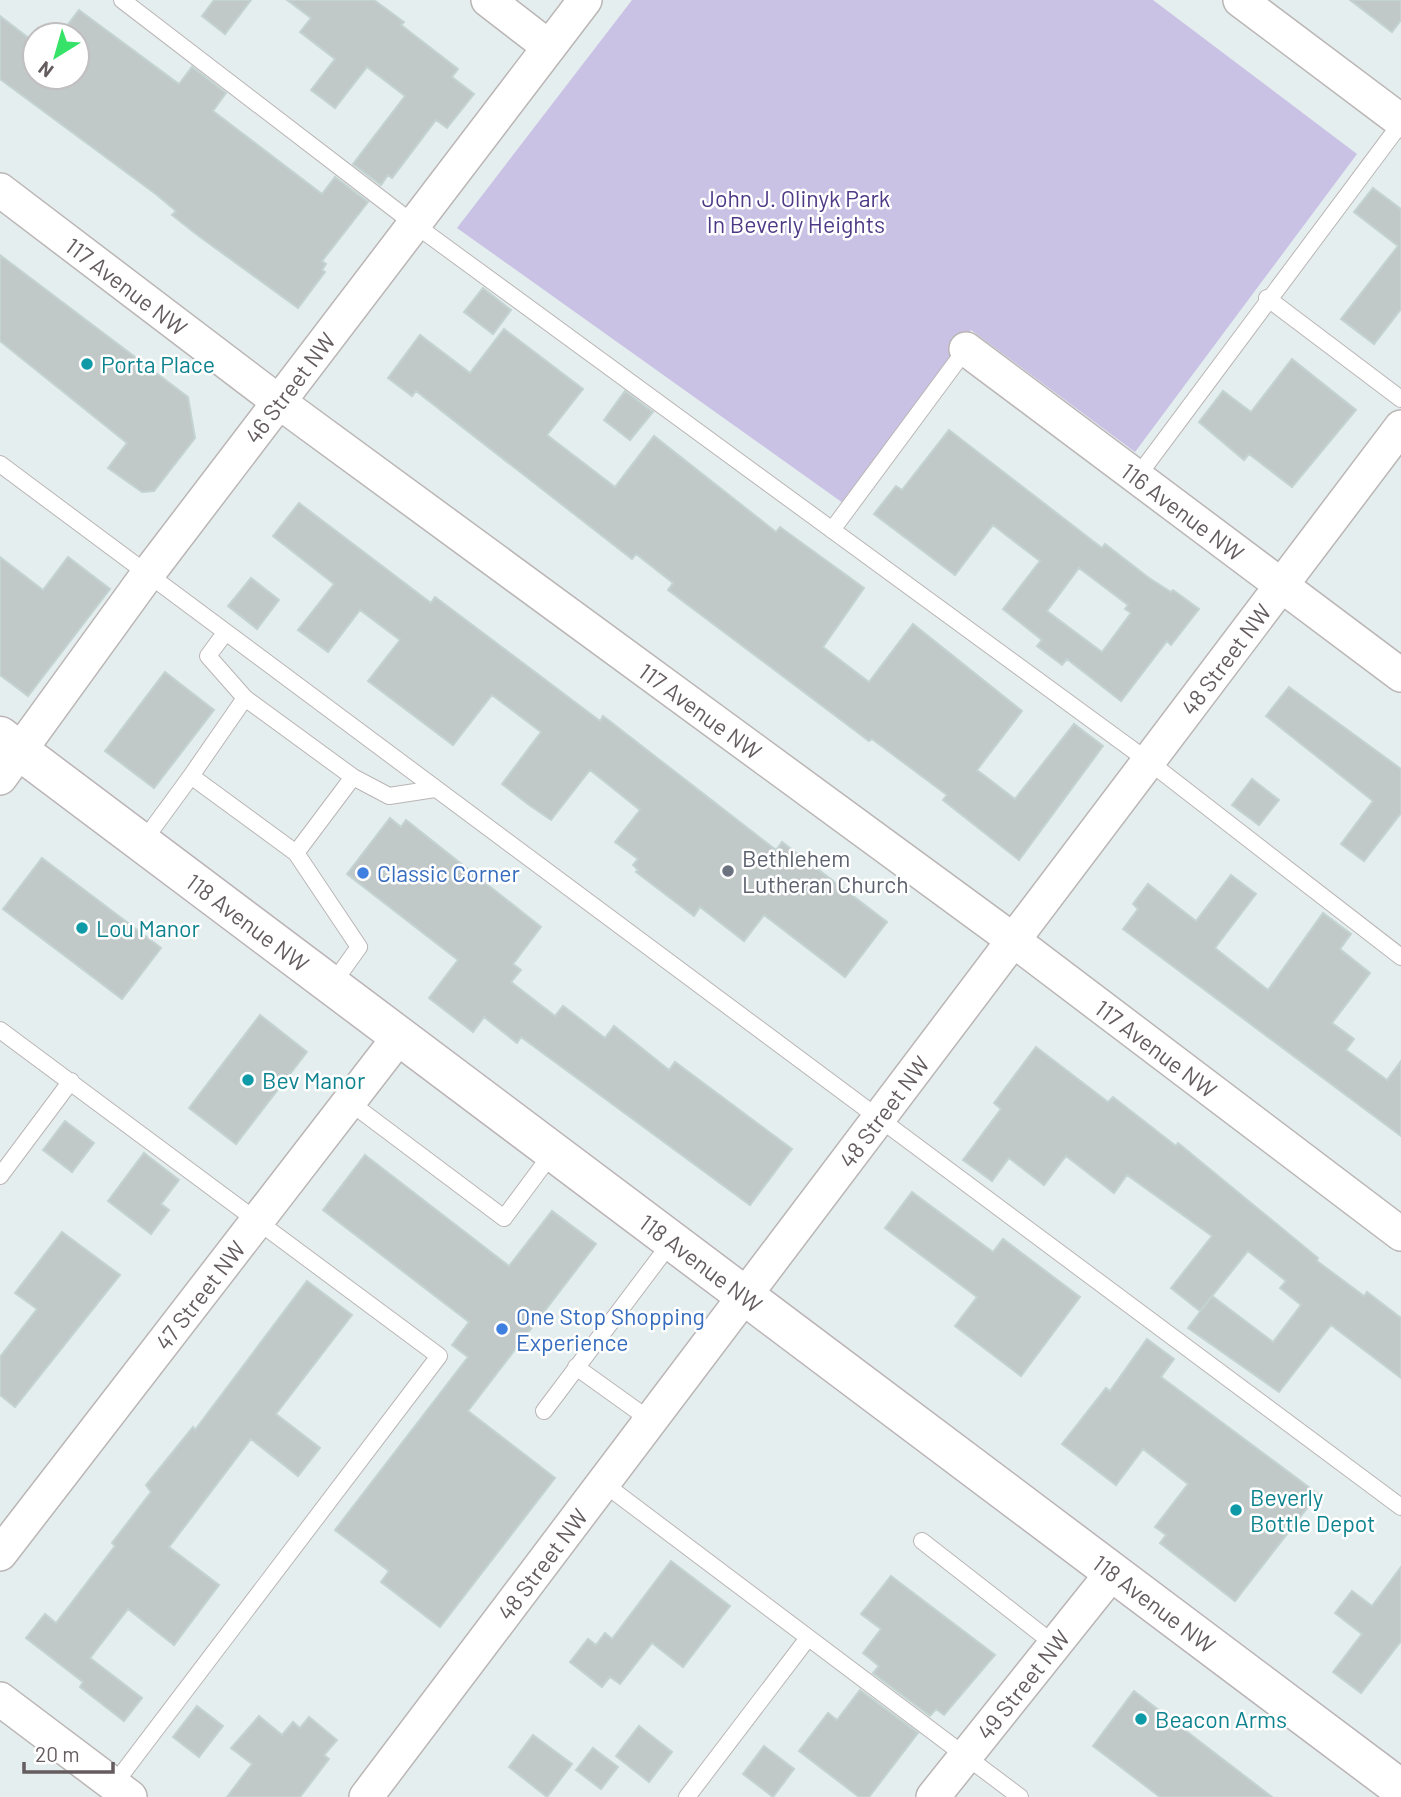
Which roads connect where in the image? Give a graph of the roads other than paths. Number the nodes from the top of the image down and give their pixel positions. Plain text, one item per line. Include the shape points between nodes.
1 (122, 0) edge
2 (488, 0) edge
3 (585, 0) edge
4 (1240, 0) edge
5 (549, 47) junction
6 (1401, 122) edge
7 (0, 190) edge
8 (414, 224) junction
9 (1267, 298) junction
10 (966, 349) joint
11 (1401, 399) edge
12 (279, 402) junction
13 (1401, 427) edge
14 (0, 464) edge
15 (1137, 477) junction
16 (832, 530) junction
17 (147, 575) junction
18 (1280, 586) junction
19 (225, 633) junction
20 (1401, 675) edge
21 (245, 698) junction
22 (7, 755) edge
23 (1148, 761) junction
24 (191, 776) junction
25 (353, 777) junction
26 (435, 789) junction
27 (142, 843) junction
28 (296, 853) junction
29 (1013, 940) junction
30 (1401, 957) edge
31 (331, 986) junction
32 (0, 1030) edge
33 (399, 1037) junction
34 (71, 1081) junction
35 (348, 1101) junction
36 (878, 1118) junction
37 (553, 1152) junction
38 (0, 1176) edge
39 (257, 1219) junction
40 (1401, 1234) edge
41 (672, 1241) junction
42 (744, 1296) junction
43 (576, 1367) junction
44 (544, 1411) dead end
45 (650, 1420) junction
46 (603, 1483) junction
47 (1401, 1507) edge
48 (922, 1541) dead end
49 (0, 1554) edge
50 (1112, 1573) junction
51 (808, 1638) junction
52 (1054, 1644) junction
53 (0, 1699) edge
54 (964, 1755) junction
55 (1401, 1789) edge
56 (116, 1793) edge
57 (366, 1797) edge
58 (687, 1797) edge
59 (933, 1797) edge
60 (1020, 1797) edge

1 - 8 lane
2 - 5 street
3 - 5 street, 46 Street NW
4 - 6 street
5 - 8 street, 46 Street NW
6 - 9 lane
7 - 12 street, 117 Avenue NW
8 - 12 street, 46 Street NW
8 - 16 lane
9 - 11 lane
9 - 15 lane
10 - 15 street, 116 Avenue NW
10 - 16 lane
12 - 17 street, 46 Street NW
12 - 29 street, 117 Avenue NW
13 - 18 street, 48 Street NW
14 - 17 lane
15 - 18 street, 116 Avenue NW
16 - 23 lane
17 - 19 lane
17 - 22 street, 46 Street NW
18 - 20 street, 116 Avenue NW
18 - 23 street, 48 Street NW
19 - 21 lane via 208,656
19 - 26 lane
21 - 24 lane
21 - 25 lane
22 - 27 main road, 118 Avenue NW
23 - 29 street, 48 Street NW
23 - 30 lane
24 - 27 lane
24 - 28 lane
25 - 26 lane via 389,796
25 - 28 lane
26 - 36 lane
27 - 31 main road, 118 Avenue NW
28 - 31 lane via 359,947
29 - 36 street, 48 Street NW
29 - 40 street, 117 Avenue NW
31 - 33 main road, 118 Avenue NW
32 - 34 lane
33 - 35 street, 47 Street NW
33 - 37 main road, 118 Avenue NW
34 - 38 lane
34 - 39 lane
35 - 37 lane via 505,1218
35 - 39 street, 47 Street NW
36 - 42 street, 48 Street NW
36 - 47 lane
37 - 41 main road, 118 Avenue NW
39 - 49 street, 47 Street NW
39 - 56 lane via 439,1356
41 - 42 main road, 118 Avenue NW
41 - 43 lane
42 - 45 street, 48 Street NW
42 - 50 main road, 118 Avenue NW
43 - 44 lane
43 - 45 lane
45 - 46 street, 48 Street NW
46 - 51 lane
46 - 57 street, 48 Street NW
48 - 52 lane
50 - 52 street, 49 Street NW
50 - 55 main road, 118 Avenue NW
51 - 54 lane
51 - 58 lane
52 - 54 street, 49 Street NW
53 - 56 street
54 - 59 street, 49 Street NW
54 - 60 lane

